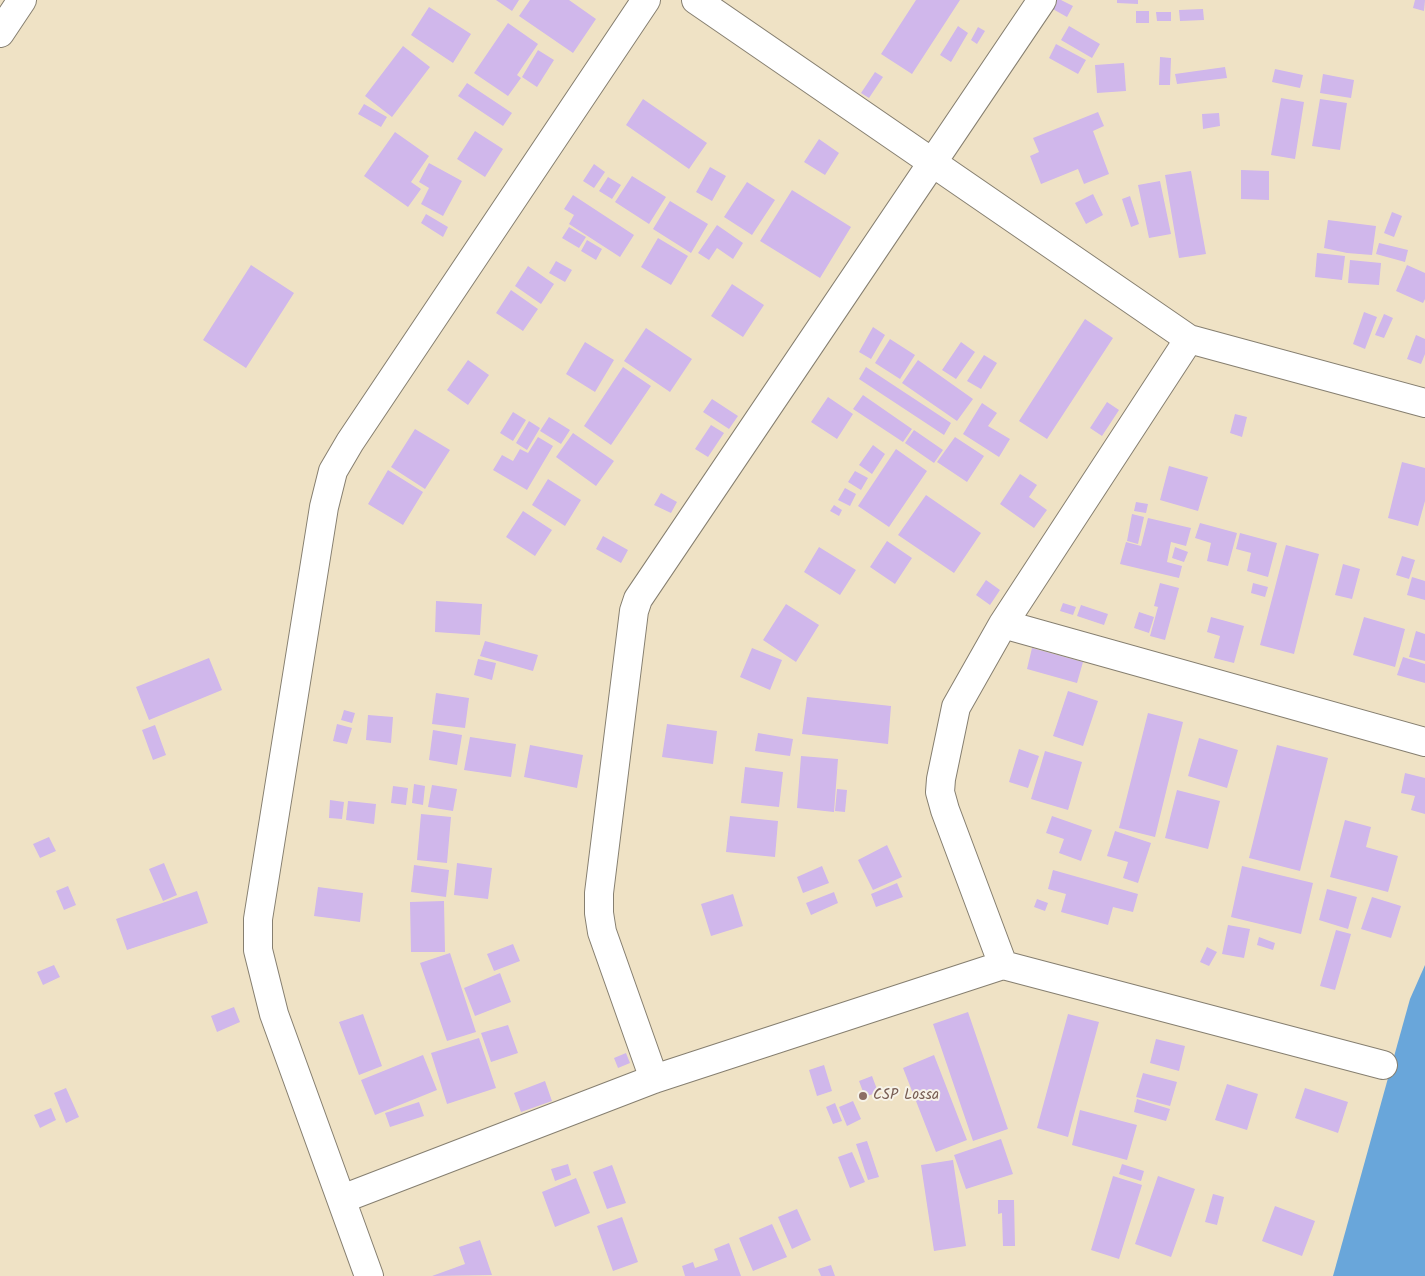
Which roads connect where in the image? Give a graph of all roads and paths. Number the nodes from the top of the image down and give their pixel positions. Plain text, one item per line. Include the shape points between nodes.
1 (22, 0) edge
2 (646, 0) edge
3 (696, 0) edge
4 (1042, 0) edge
5 (0, 33) edge
6 (932, 162) junction
7 (1189, 339) junction
8 (1425, 403) edge
9 (1003, 624) junction
10 (1425, 742) edge
11 (1003, 964) junction
12 (1383, 1065) dead end
13 (654, 1079) junction
14 (342, 1199) junction
15 (369, 1276) edge

1 - 5 street
2 - 14 street via 350,442 333,470 328,489 258,919 258,950 274,1014
3 - 6 street
4 - 6 street
6 - 7 street
6 - 13 street via 638,599 600,884 599,913 602,932
7 - 8 street
7 - 9 street
9 - 10 street
9 - 11 street via 956,708 940,779 945,810
11 - 12 street
11 - 13 street
13 - 14 street
14 - 15 street

